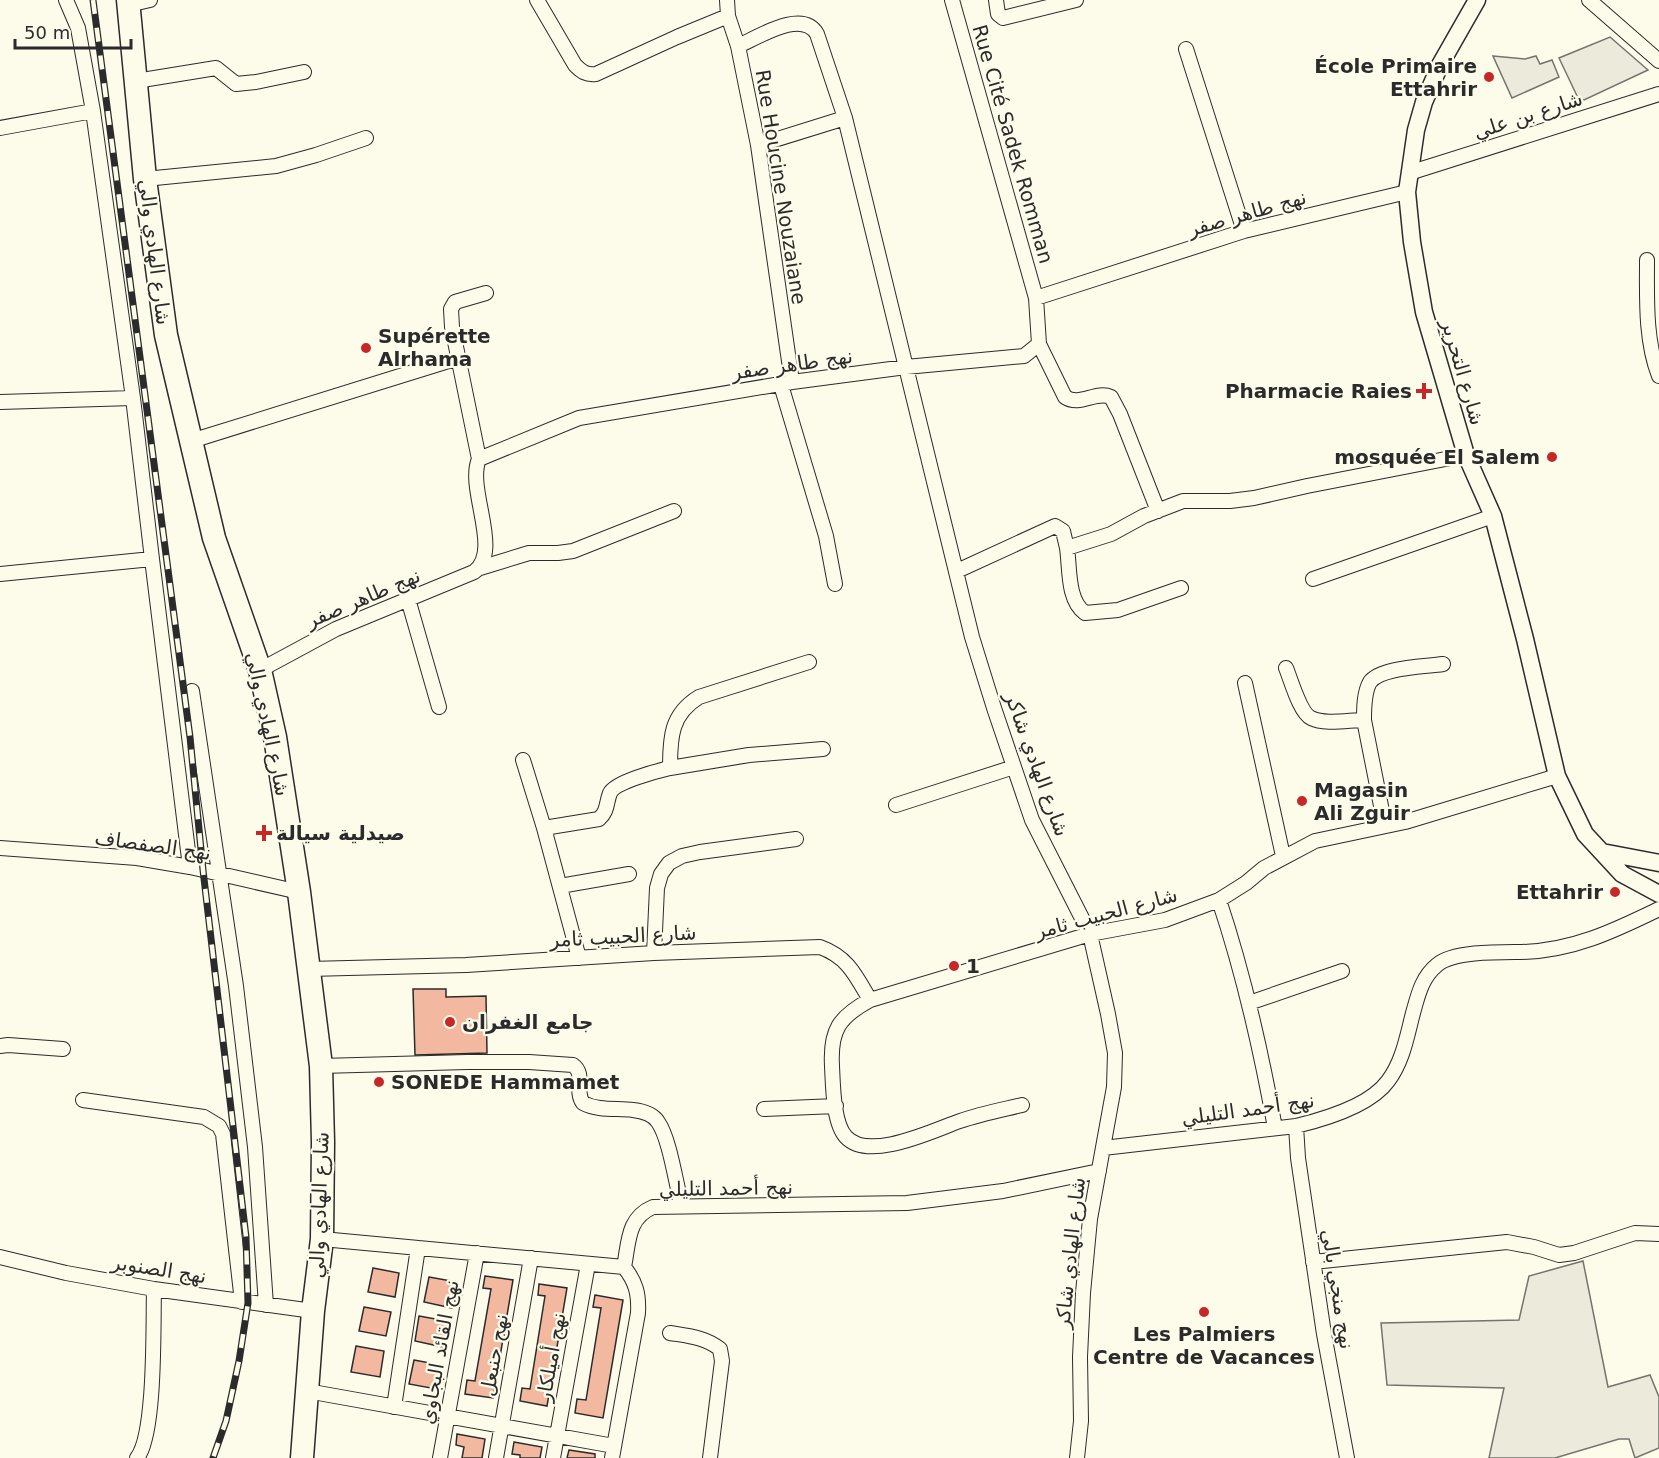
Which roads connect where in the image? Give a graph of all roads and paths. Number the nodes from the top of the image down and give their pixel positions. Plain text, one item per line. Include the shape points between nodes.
1 (66, 0) edge
2 (537, 0) edge
3 (727, 0) edge
4 (952, 0) edge
5 (996, 0) edge
6 (1076, 0) edge
7 (1477, 0) edge
8 (1590, 0) edge
9 (135, 2) edge
10 (728, 16) junction
11 (738, 46) junction
12 (1186, 49) dead end
13 (1659, 61) edge
14 (304, 72) dead end
15 (136, 81) junction
16 (1659, 94) edge
17 (93, 111) junction
18 (845, 118) junction
19 (0, 128) edge
20 (366, 138) dead end
21 (758, 145) junction
22 (1409, 173) junction
23 (145, 179) junction
24 (1407, 192) junction
25 (1244, 231) junction
26 (1647, 260) dead end
27 (486, 293) dead end
28 (1036, 298) junction
29 (1039, 344) junction
30 (458, 358) junction
31 (906, 367) junction
32 (1659, 376) edge
33 (786, 383) junction
34 (133, 398) junction
35 (0, 402) edge
36 (191, 441) junction
37 (1466, 455) junction
38 (478, 459) junction
39 (674, 511) dead end
40 (1158, 511) junction
41 (1493, 516) junction
42 (1067, 548) junction
43 (152, 559) junction
44 (480, 568) junction
45 (957, 571) junction
46 (0, 573) edge
47 (1313, 579) dead end
48 (835, 584) dead end
49 (1181, 588) dead end
50 (408, 599) junction
51 (809, 663) dead end
52 (1443, 664) dead end
53 (1286, 668) dead end
54 (260, 670) junction
55 (1245, 683) dead end
56 (192, 691) dead end
57 (439, 707) dead end
58 (1364, 720) junction
59 (823, 749) dead end
60 (523, 760) dead end
61 (1014, 767) junction
62 (670, 768) junction
63 (1557, 776) junction
64 (896, 805) dead end
65 (1385, 826) junction
66 (544, 828) junction
67 (796, 838) dead end
68 (0, 848) edge
69 (1602, 852) junction
70 (1283, 856) junction
71 (1659, 863) edge
72 (190, 867) junction
73 (218, 874) junction
74 (629, 874) dead end
75 (560, 886) junction
76 (299, 892) junction
77 (1659, 894) edge
78 (1219, 900) junction
79 (1659, 909) edge
80 (1090, 934) junction
81 (654, 953) junction
82 (579, 958) junction
83 (309, 969) junction
84 (1342, 971) dead end
85 (870, 1000) junction
86 (1249, 1002) junction
87 (0, 1046) edge
88 (63, 1049) dead end
89 (321, 1066) junction
90 (83, 1100) dead end
91 (1022, 1105) dead end
92 (836, 1106) junction
93 (764, 1109) dead end
94 (1296, 1126) junction
95 (1275, 1128) junction
96 (1102, 1148) junction
97 (1099, 1171) junction
98 (682, 1206) junction
99 (1659, 1234) edge
100 (322, 1239) junction
101 (418, 1248) junction
102 (477, 1253) junction
103 (0, 1257) edge
104 (531, 1258) junction
105 (1313, 1262) junction
106 (588, 1264) junction
107 (624, 1267) junction
108 (154, 1289) junction
109 (242, 1302) junction
110 (266, 1305) junction
111 (313, 1311) junction
112 (670, 1333) dead end
113 (307, 1391) junction
114 (394, 1407) junction
115 (447, 1416) junction
116 (501, 1426) junction
117 (557, 1436) junction
118 (613, 1452) edge
119 (137, 1458) edge
120 (302, 1458) edge
121 (440, 1458) edge
122 (496, 1458) edge
123 (553, 1458) edge
124 (710, 1458) edge
125 (1077, 1458) edge
126 (1347, 1458) edge

1 - 17 street via 78,28
2 - 10 street via 575,65 589,75
3 - 10 street, Rue Houcine Nouzaiane
4 - 28 street, Rue Cité Sadek Romman
5 - 6 street, Rue Cité Sadek Romman via 999,16 1003,18
7 - 22 street, شارع التحرير via 1424,102
8 - 13 street
9 - 15 main road, شارع الهادي والي
10 - 11 street, Rue Houcine Nouzaiane
11 - 18 street, شارع الهادي شاكر via 788,24 808,24 817,34
11 - 21 street, Rue Houcine Nouzaiane
12 - 25 street
14 - 15 street via 236,84 216,69
15 - 23 main road, شارع الهادي والي
16 - 22 street, شارع بن علي
17 - 19 street
17 - 34 street
18 - 21 street
18 - 31 street, شارع الهادي شاكر
20 - 23 street via 276,166
21 - 33 street, Rue Houcine Nouzaiane
22 - 24 street, شارع التحرير
23 - 36 main road, شارع الهادي والي via 166,335
24 - 25 street, نهج طاهر صفر
24 - 37 street, شارع التحرير via 1424,312
25 - 28 street, نهج طاهر صفر
26 - 32 street via 1647,315
27 - 30 street via 452,305
28 - 29 street
29 - 31 street, نهج طاهر صفر via 1024,356
29 - 40 street via 1065,397 1111,397
30 - 36 street
30 - 38 street
31 - 33 street, نهج طاهر صفر
31 - 45 street, شارع الهادي شاكر
33 - 38 street, نهج طاهر صفر via 579,418
33 - 48 street, Rue Houcine Nouzaiane
34 - 35 street
34 - 43 street
36 - 54 main road, شارع الهادي والي via 214,538
37 - 40 street via 1254,498 1187,501
37 - 41 street, شارع التحرير
38 - 44 street via 475,469 485,550
39 - 44 street, نهج طاهر صفر via 573,551 529,553
40 - 42 street via 1111,534
41 - 47 street
41 - 63 street, شارع التحرير
42 - 45 street via 1063,531 1055,526
42 - 49 street via 1073,594 1085,613 1118,610
43 - 46 street
43 - 72 street
44 - 50 street, نهج طاهر صفر
45 - 61 street, شارع الهادي شاكر via 975,647
50 - 54 street, نهج طاهر صفر via 316,638
50 - 57 street
51 - 62 street via 689,703 678,715
52 - 58 street via 1384,672 1370,683
53 - 58 street via 1310,718
54 - 76 main road, شارع الهادي والي via 275,737
55 - 70 street
56 - 73 street
58 - 65 street
59 - 62 street via 749,755
60 - 66 street
61 - 64 street
61 - 80 street, شارع الهادي شاكر via 1032,820
62 - 66 street via 615,786 599,819
63 - 65 street, شارع الحبيب ثامر
63 - 69 street, شارع التحرير via 1585,834
65 - 70 street, شارع الحبيب ثامر via 1315,841
66 - 75 street
67 - 81 street via 700,852 669,863 657,888
68 - 72 street, نهج الصفصاف via 137,858
69 - 71 street
69 - 77 street, شارع التحرير via 1622,874
70 - 78 street, شارع الحبيب ثامر
72 - 73 street, نهج الصفصاف
73 - 76 street, نهج الصفصاف
73 - 110 street via 255,1147
74 - 75 street
75 - 82 street
76 - 83 main road, شارع الهادي والي
78 - 80 street, شارع الحبيب ثامر via 1165,920
78 - 86 street
79 - 94 street, نهج أحمد التليلي via 1614,932 1551,951 1474,954 1438,964 1420,987 1403,1053 1388,1082 1365,1102
80 - 85 street, شارع الحبيب ثامر
80 - 96 street, شارع الهادي شاكر via 1115,1053 1114,1087
81 - 82 street, شارع الحبيب ثامر
81 - 85 street, شارع الحبيب ثامر via 820,947 842,958
82 - 83 street, شارع الحبيب ثامر
83 - 89 main road, شارع الهادي والي
84 - 86 street
85 - 92 street via 841,1020 833,1037
86 - 95 street
87 - 88 street
89 - 98 street via 467,1062 573,1065 578,1068 583,1103 634,1110 653,1116 658,1122
89 - 100 main road, شارع الهادي والي
90 - 109 street via 204,1117 219,1126
91 - 92 street via 961,1121 921,1137 872,1146 845,1137
92 - 93 street
94 - 95 street, نهج أحمد التليلي
94 - 105 street, نهج منجي بالي
95 - 96 street, نهج أحمد التليلي
96 - 97 street, شارع الهادي شاكر
97 - 98 street, نهج أحمد التليلي via 1004,1191 907,1203
97 - 125 street, شارع الهادي شاكر via 1083,1293
98 - 107 street, نهج أحمد التليلي via 653,1207 637,1217
99 - 105 street via 1635,1233 1559,1255 1507,1242
100 - 101 street
100 - 111 main road, شارع الهادي والي
101 - 102 street
101 - 114 street
102 - 104 street
102 - 115 street, نهج القائد البجاوي
103 - 108 street, نهج الصنوبر
104 - 106 street
104 - 116 street, نهج حنبعل
105 - 126 street, نهج منجي بالي
106 - 107 street
106 - 117 street, نهج أميلكار
107 - 118 street via 635,1282 638,1313
108 - 109 street, نهج الصنوبر
108 - 119 street via 150,1412
109 - 110 street, نهج الصنوبر
110 - 111 street, نهج الصنوبر
111 - 113 main road, شارع الهادي والي
112 - 124 street via 698,1337 720,1348 722,1361
113 - 114 street
113 - 120 main road, شارع الهادي والي
114 - 115 street
115 - 116 street
115 - 121 street, نهج القائد البجاوي
116 - 117 street
116 - 122 street, نهج حنبعل
117 - 118 street
117 - 123 street, نهج أميلكار

